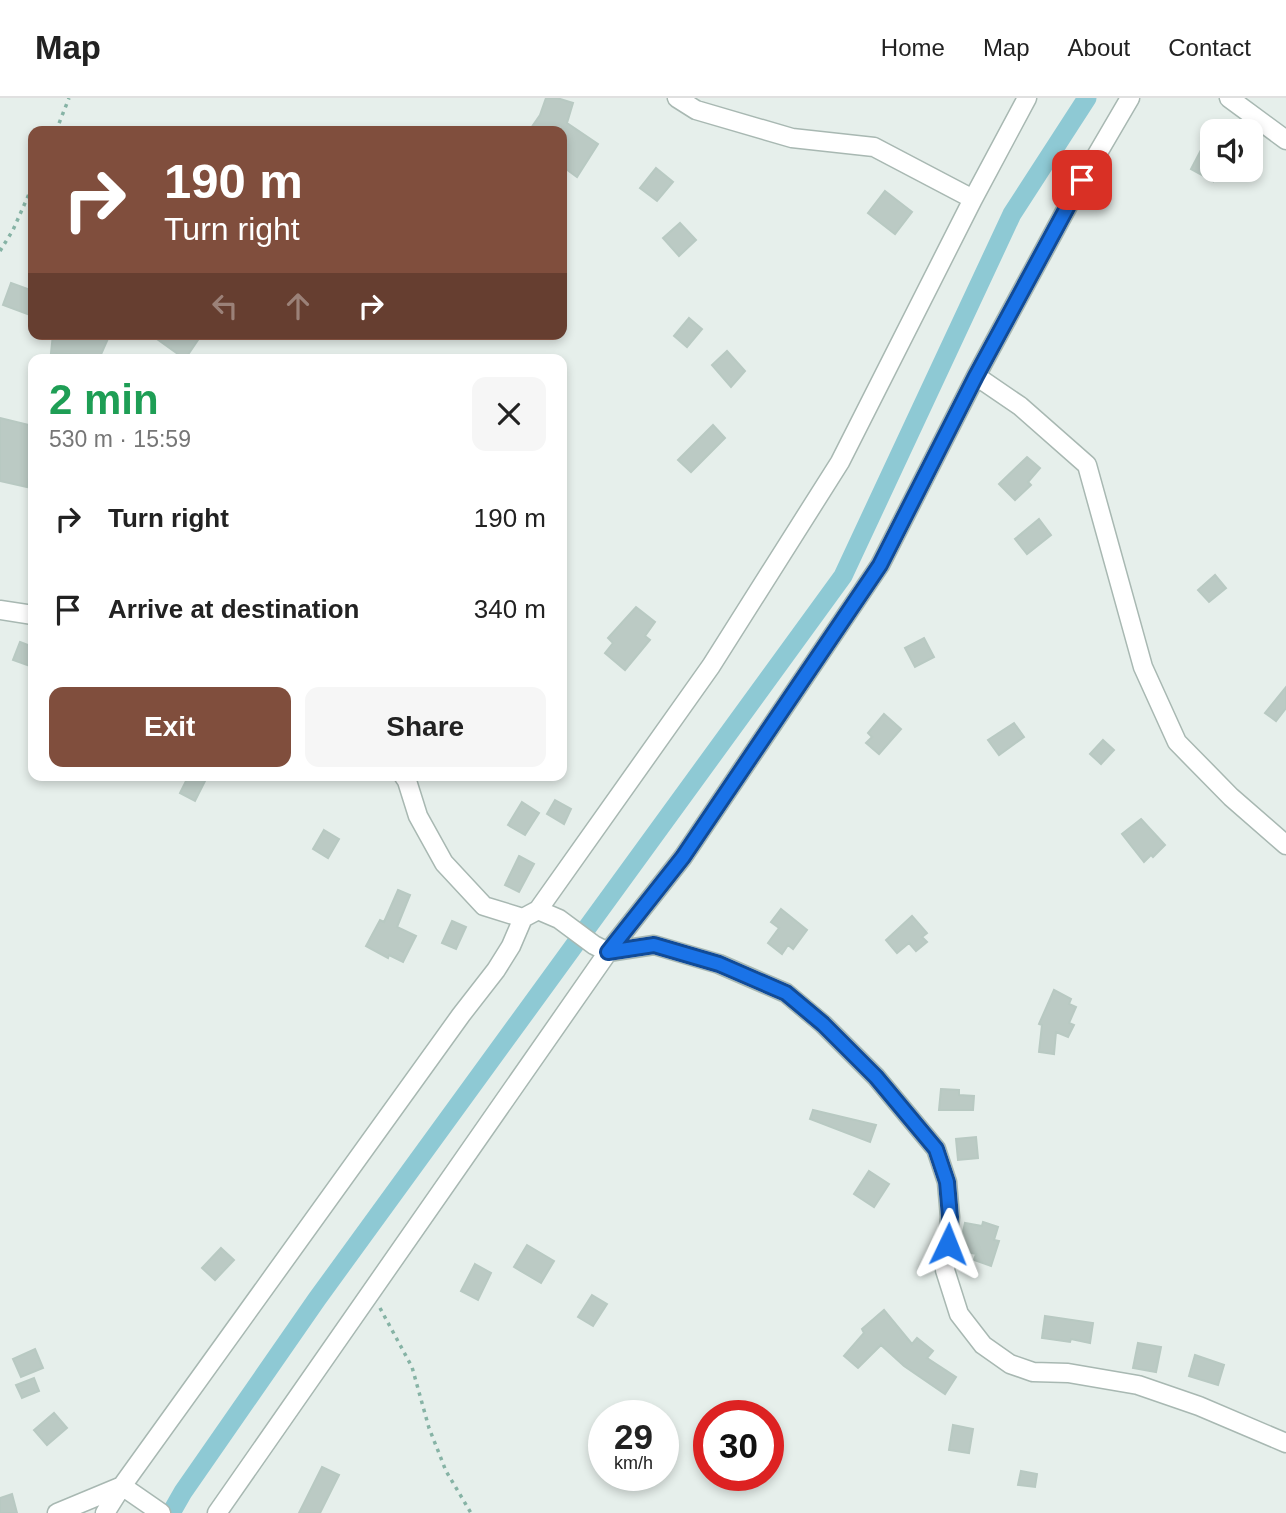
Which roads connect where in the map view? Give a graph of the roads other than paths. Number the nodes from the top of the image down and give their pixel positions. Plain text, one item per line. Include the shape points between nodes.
1 (677, 98) edge
2 (1027, 98) edge
3 (1130, 98) edge
4 (1229, 98) edge
5 (1286, 139) edge
6 (973, 199) junction
7 (976, 376) junction
8 (0, 610) edge
9 (28, 614) edge
10 (405, 781) edge
11 (1286, 845) edge
12 (531, 914) junction
13 (608, 952) junction
14 (1286, 1443) edge
15 (129, 1490) junction
16 (57, 1513) edge
17 (105, 1513) edge
18 (161, 1513) edge
19 (217, 1513) edge

1 - 6 street via 696,110 792,138 874,148
2 - 6 street
3 - 7 street
4 - 5 street
6 - 12 street via 840,462 711,666
7 - 11 street via 1020,406 1087,465 1143,667 1177,742
7 - 13 street via 880,565 683,857
8 - 9 street
10 - 12 street via 444,863 484,906
12 - 13 street via 559,919
12 - 15 street
13 - 14 street via 654,945 719,964 786,993 876,1077 936,1149 947,1182 950,1217 945,1270 959,1314 983,1346 1010,1364 1033,1372 1138,1385
13 - 19 street
15 - 16 street
15 - 17 street
15 - 18 street

